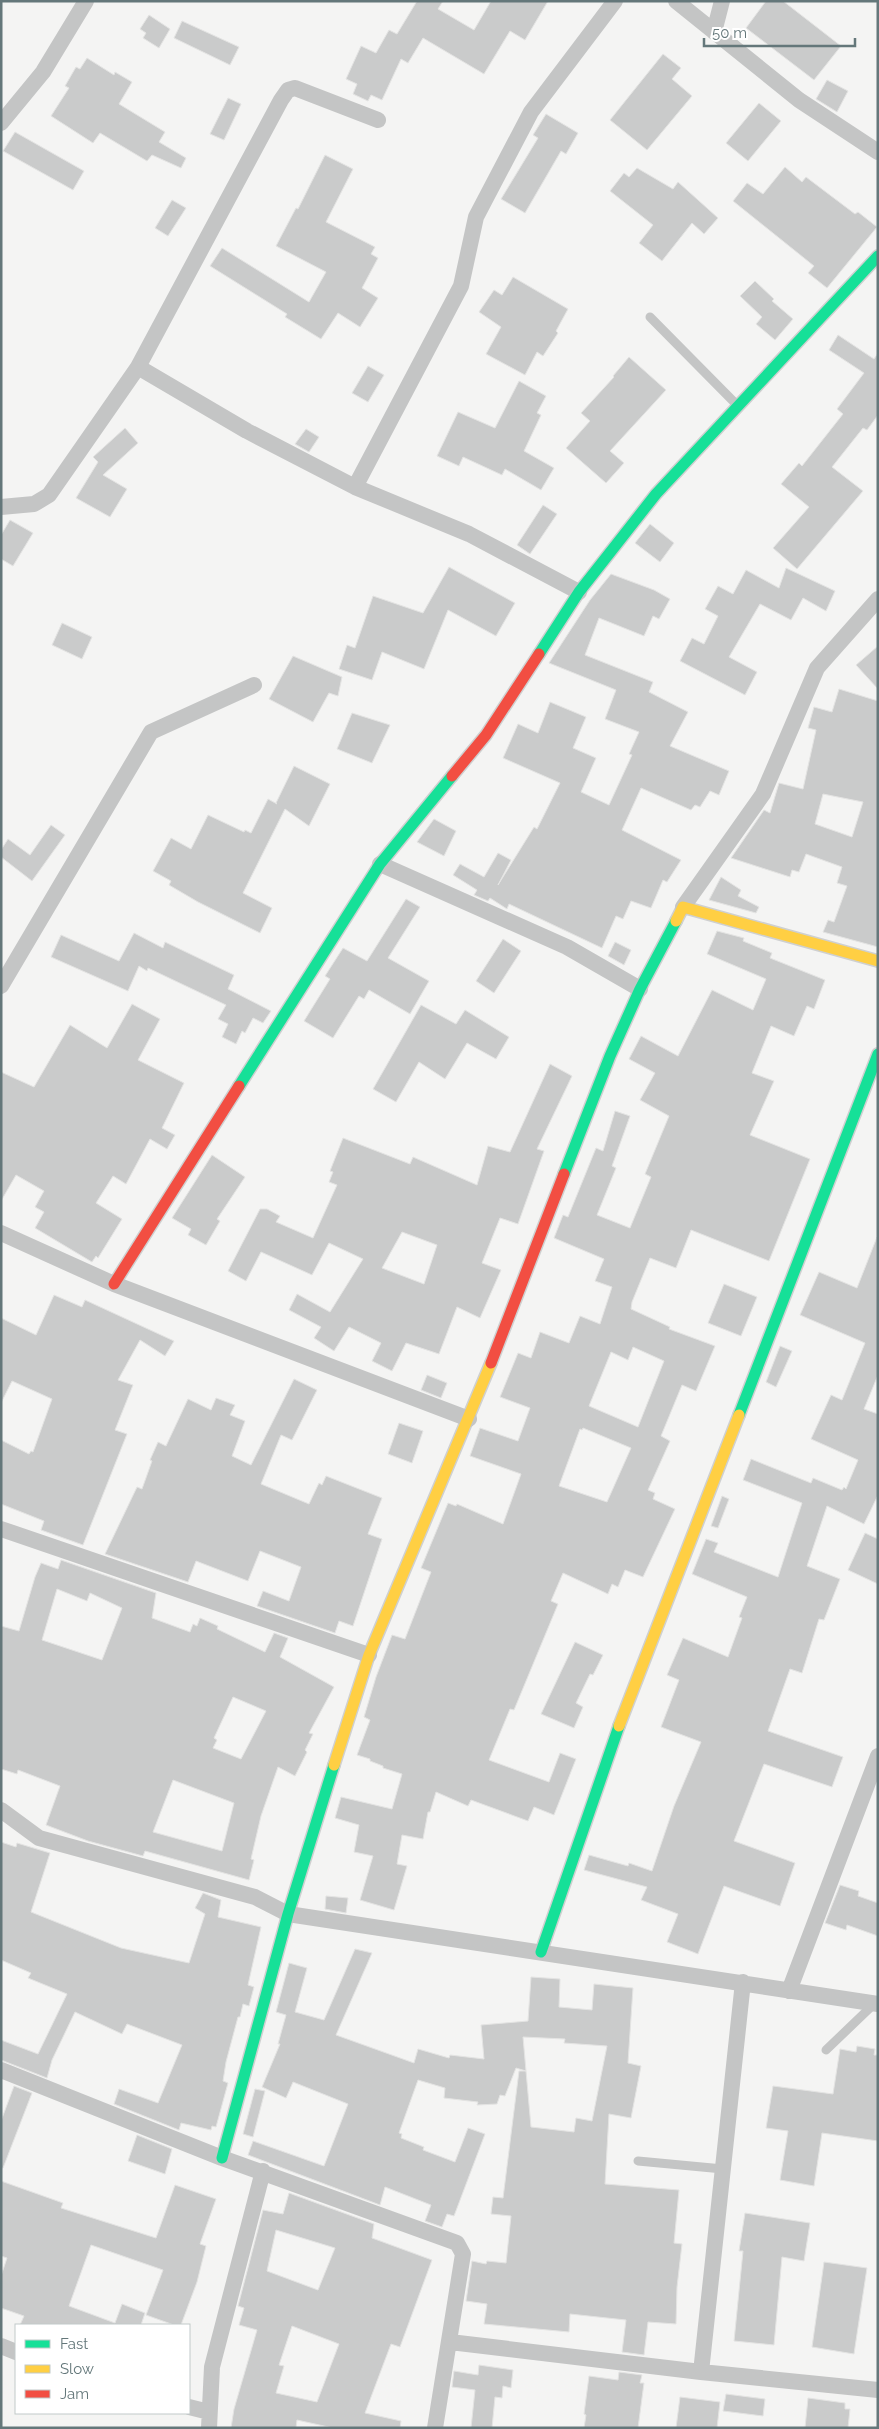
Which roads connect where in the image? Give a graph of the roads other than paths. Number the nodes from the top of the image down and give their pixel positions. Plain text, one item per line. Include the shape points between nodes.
1 (86, 1) edge
2 (615, 1) edge
3 (676, 1) edge
4 (722, 1) edge
5 (714, 32) junction
6 (378, 120) dead end
7 (1, 122) edge
8 (878, 152) edge
9 (878, 256) edge
10 (650, 316) dead end
11 (138, 368) junction
12 (739, 407) junction
13 (355, 487) junction
14 (1, 507) edge
15 (578, 592) junction
16 (878, 599) edge
17 (254, 685) dead end
18 (380, 864) junction
19 (683, 907) junction
20 (878, 961) edge
21 (7, 962) edge
22 (1, 986) edge
23 (640, 989) junction
24 (878, 1054) edge
25 (1, 1233) edge
26 (114, 1284) junction
27 (469, 1419) junction
28 (1, 1529) edge
29 (369, 1655) junction
30 (878, 1756) edge
31 (1, 1810) edge
32 (288, 1914) junction
33 (541, 1952) junction
34 (743, 1982) junction
35 (789, 1991) junction
36 (876, 2004) edge
37 (826, 2050) dead end
38 (1, 2070) edge
39 (222, 2158) junction
40 (638, 2160) dead end
41 (723, 2169) junction
42 (264, 2171) junction
43 (450, 2342) junction
44 (1, 2346) edge
45 (15, 2352) edge
46 (701, 2372) junction
47 (878, 2390) edge
48 (190, 2408) edge
49 (209, 2420) edge
50 (436, 2428) edge

1 - 7 street via 43,72
2 - 13 street via 531,112 476,217 461,286
3 - 5 street
4 - 5 street
5 - 8 street via 799,100
6 - 11 street via 295,88 288,90
9 - 12 street
10 - 12 lane
11 - 13 street via 247,431
11 - 14 street via 49,495 34,504
12 - 15 street via 656,494
13 - 15 street via 469,534
15 - 18 street via 486,735
16 - 19 street via 817,668 763,794
17 - 21 street via 151,732
18 - 23 street via 567,947
18 - 26 street
19 - 20 street
19 - 23 street
21 - 22 street
23 - 27 street via 610,1056
24 - 33 street via 624,1712
25 - 26 street
26 - 27 street
27 - 29 street
28 - 29 street
29 - 32 street
30 - 35 street
31 - 32 street via 39,1838 255,1897
32 - 33 street
32 - 39 street
33 - 34 street
34 - 35 street
34 - 41 street
35 - 36 street
36 - 37 lane
38 - 39 street
39 - 42 street
40 - 41 lane
41 - 46 street
42 - 43 street via 457,2243 463,2254
42 - 49 street via 212,2367
43 - 46 street
43 - 50 street
44 - 45 street
46 - 47 street
48 - 49 street

